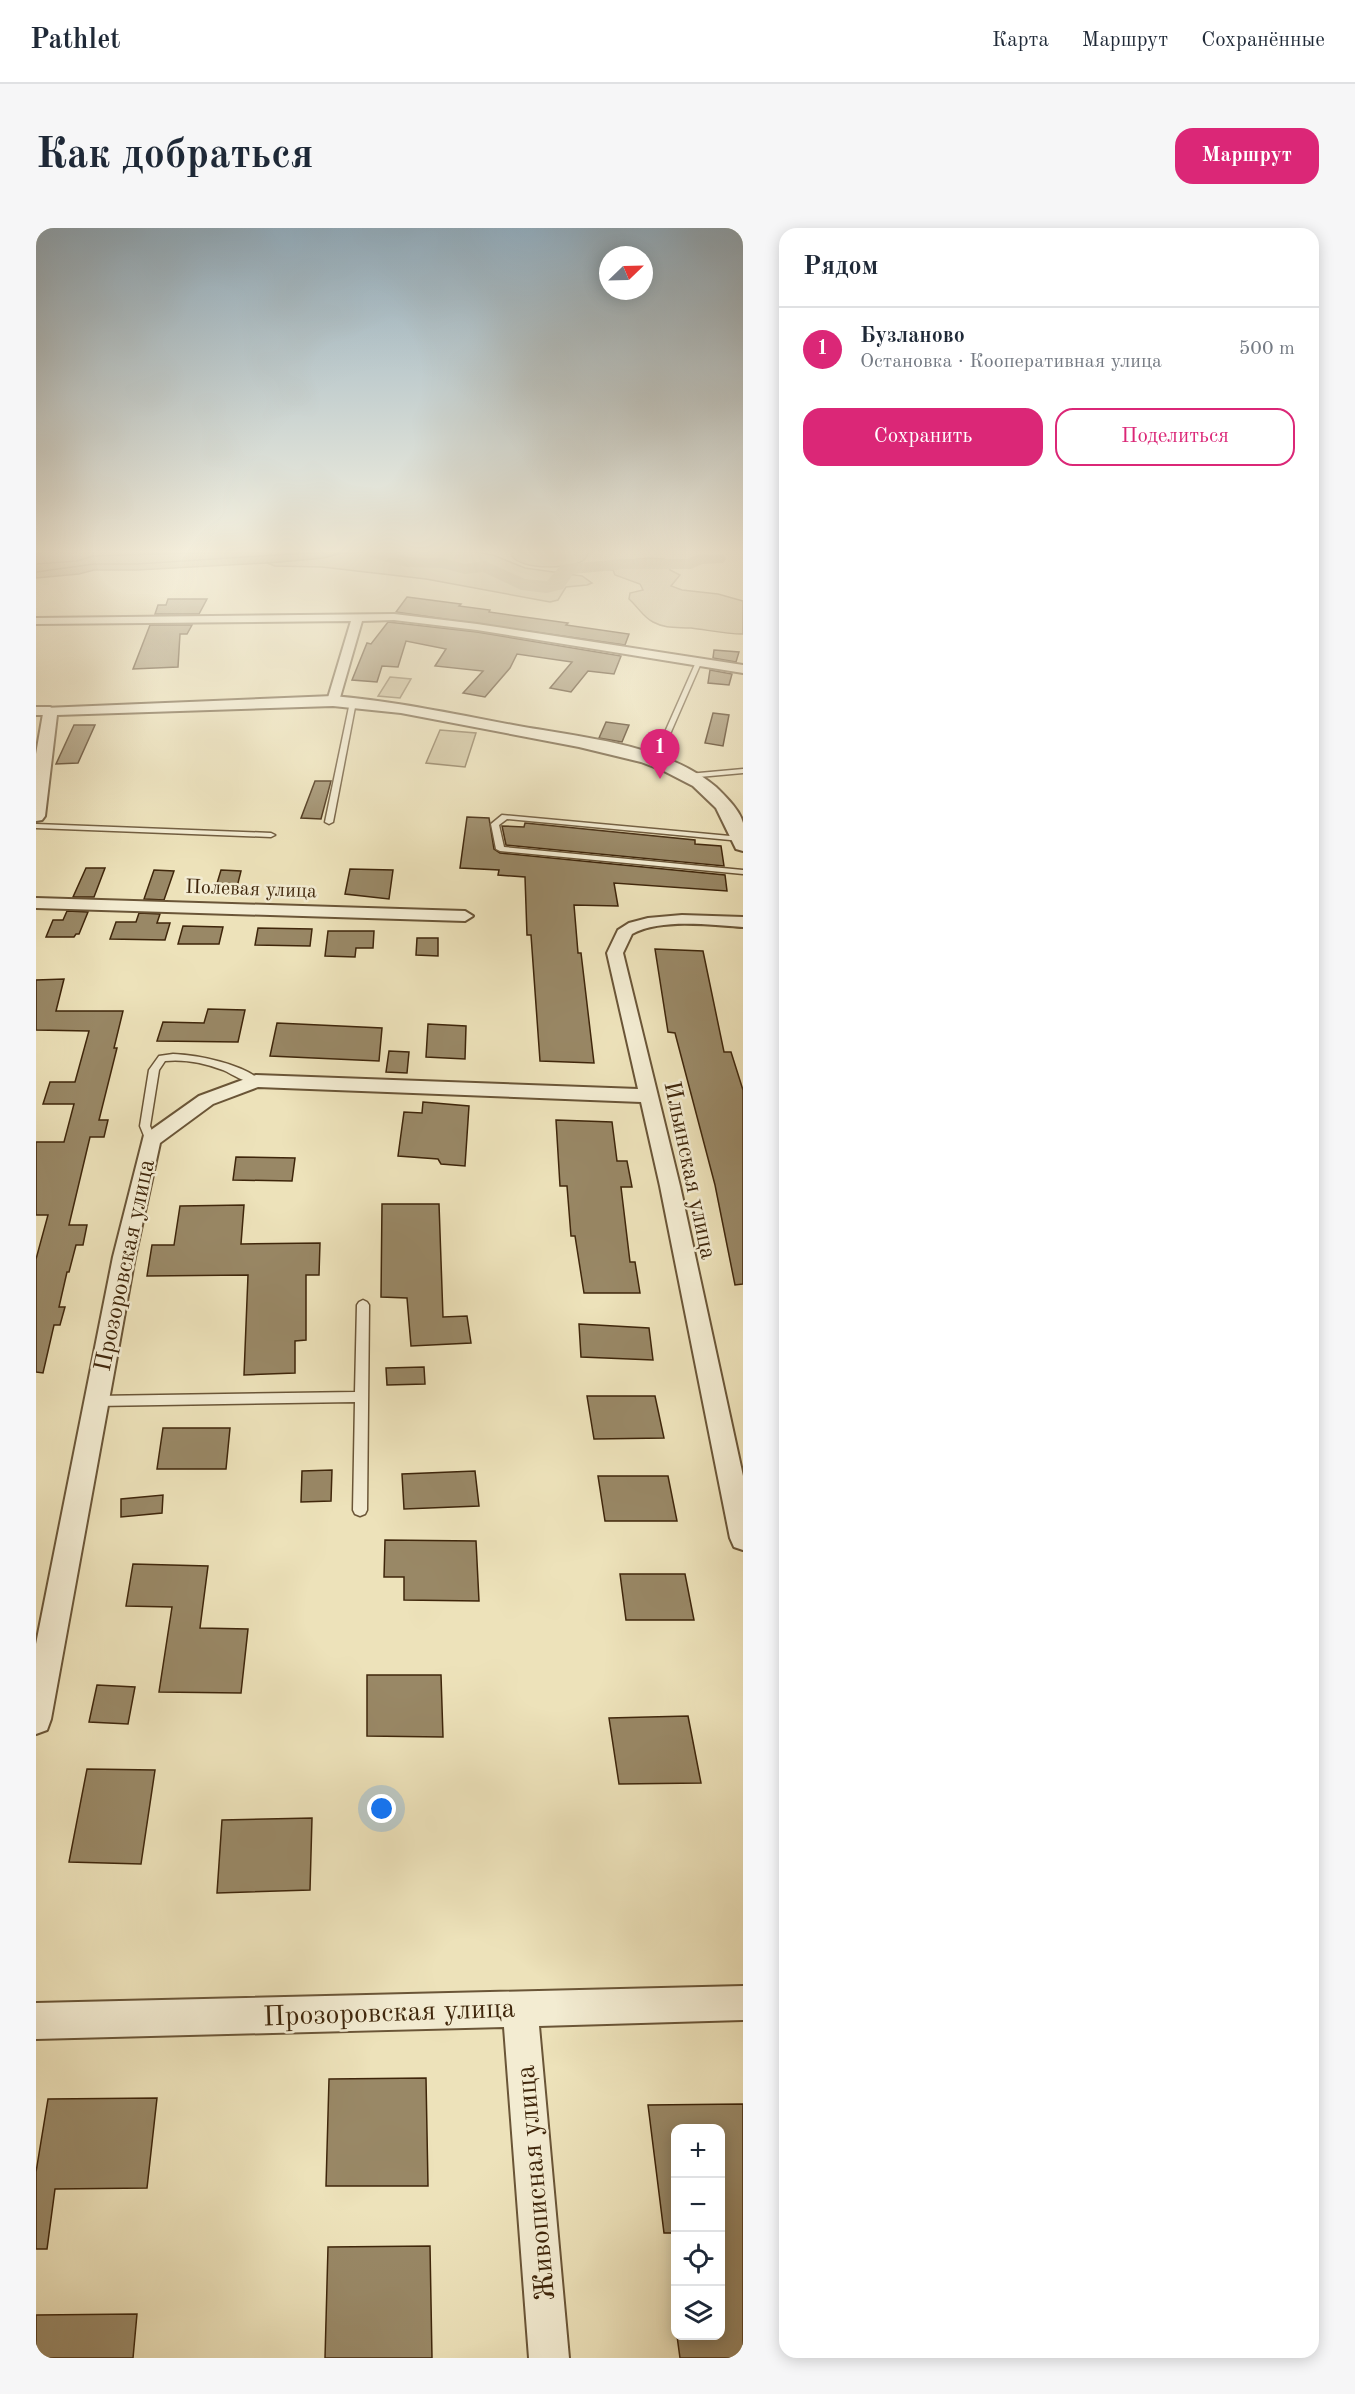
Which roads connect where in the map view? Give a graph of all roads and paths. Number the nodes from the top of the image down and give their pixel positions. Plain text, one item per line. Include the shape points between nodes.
1 (348, 651) edge
2 (625, 651) edge
3 (698, 663) junction
4 (743, 669) edge
5 (333, 701) junction
6 (353, 702) junction
7 (43, 711) edge
8 (660, 764) junction
9 (743, 771) edge
10 (688, 776) junction
11 (36, 816) edge
12 (330, 822) dead end
13 (36, 826) edge
14 (272, 835) dead end
15 (742, 842) edge
16 (743, 872) edge
17 (36, 903) edge
18 (465, 916) dead end
19 (743, 922) edge
20 (256, 1081) junction
21 (649, 1096) junction
22 (151, 1140) junction
23 (363, 1305) dead end
24 (362, 1397) junction
25 (96, 1401) junction
26 (360, 1510) dead end
27 (743, 1538) edge
28 (36, 1719) edge
29 (743, 2002) edge
30 (520, 2007) junction
31 (36, 2020) edge
32 (549, 2358) edge

1 - 5 street
2 - 3 street
3 - 4 street
3 - 8 lane via 664,741
5 - 6 street
5 - 7 street
6 - 8 street via 604,748
6 - 12 lane
7 - 11 street
8 - 10 street
9 - 10 lane
10 - 15 street via 726,807
13 - 14 lane
15 - 16 lane via 505,817 495,824 500,849
17 - 18 street, Полевая улица
19 - 21 street, Ильинская улица via 666,920 626,931 615,952
20 - 21 street, Прозоровская улица
20 - 22 street, Прозоровская улица via 206,1100
20 - 22 lane via 191,1059 162,1058 154,1070 146,1126
21 - 27 street, Ильинская улица
22 - 25 street, Прозоровская улица
23 - 24 lane
24 - 25 lane
24 - 26 lane
25 - 28 street, Прозоровская улица
29 - 30 street, Прозоровская улица
30 - 31 street, Прозоровская улица
30 - 32 street, Живописная улица

